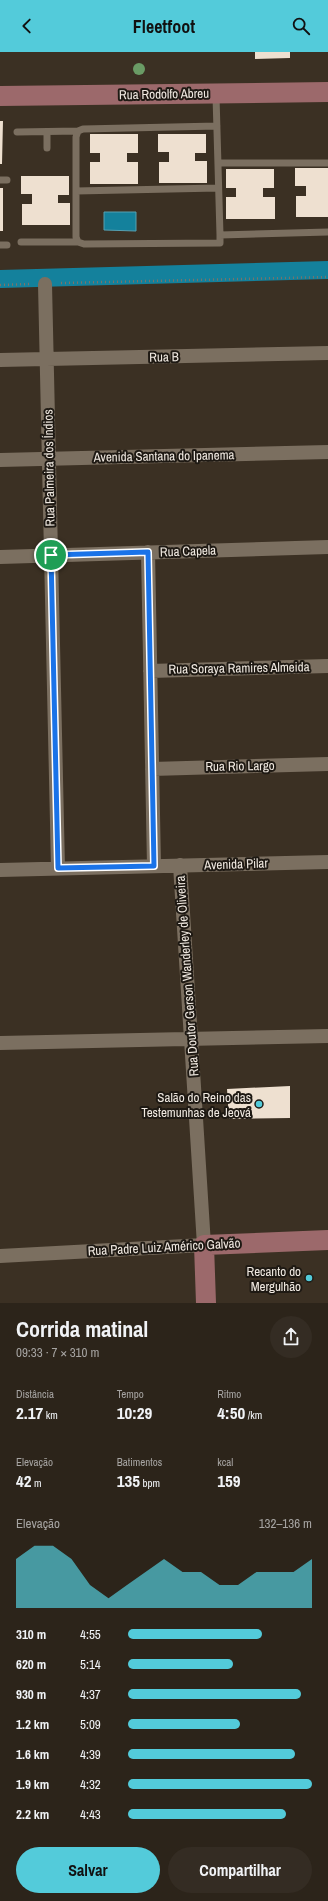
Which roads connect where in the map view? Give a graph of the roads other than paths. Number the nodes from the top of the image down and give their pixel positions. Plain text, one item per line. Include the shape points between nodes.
1 (328, 92) edge
2 (216, 93) junction
3 (0, 96) edge
4 (217, 126) junction
5 (78, 131) junction
6 (17, 132) dead end
7 (47, 132) junction
8 (47, 148) dead end
9 (218, 163) junction
10 (328, 163) edge
11 (218, 188) junction
12 (76, 191) junction
13 (328, 232) edge
14 (220, 235) junction
15 (20, 242) dead end
16 (78, 242) junction
17 (44, 284) road end
18 (328, 354) edge
19 (46, 359) junction
20 (0, 360) edge
21 (328, 452) edge
22 (49, 459) junction
23 (0, 460) edge
24 (328, 547) edge
25 (148, 552) junction
26 (51, 555) junction
27 (0, 557) edge
28 (328, 666) edge
29 (150, 671) junction
30 (328, 764) edge
31 (152, 768) junction
32 (328, 862) edge
33 (154, 866) junction
34 (180, 866) junction
35 (58, 868) junction
36 (0, 870) edge
37 (328, 1036) edge
38 (191, 1039) junction
39 (0, 1043) edge
40 (328, 1240) edge
41 (204, 1245) junction
42 (0, 1256) edge
43 (206, 1303) edge

1 - 2 street, Rua Rodolfo Abreu
2 - 3 street, Rua Rodolfo Abreu
2 - 4 lane
4 - 5 lane
4 - 9 lane
5 - 7 lane
5 - 12 lane
6 - 7 lane
7 - 8 lane
9 - 10 lane
9 - 11 lane
11 - 12 lane
11 - 14 lane
12 - 16 lane
13 - 14 lane
14 - 16 lane via 220,243
15 - 16 lane
17 - 19 street, Rua Palmeira dos Índios
18 - 19 street, Rua B
19 - 20 street, Rua B
19 - 22 street, Rua Palmeira dos Índios
21 - 22 street, Avenida Santana do Ipanema
22 - 23 street, Avenida Santana do Ipanema
22 - 26 street, Rua Palmeira dos Índios
24 - 25 street, Rua Capela
25 - 26 street, Rua Capela
25 - 29 street
26 - 27 street, Rua Capela
26 - 35 street, Rua Palmeira dos Índios
28 - 29 street, Rua Soraya Ramires Almeida
29 - 31 street
30 - 31 street, Rua Rio Largo
31 - 33 street
32 - 34 street, Avenida Pilar
33 - 34 street, Avenida Pilar
33 - 35 street, Avenida Pilar
34 - 38 street, Rua Doutor Gerson Wanderley de Oliveira
35 - 36 street, Avenida Pilar
37 - 38 street
38 - 39 street
38 - 41 street, Rua Doutor Gerson Wanderley de Oliveira
40 - 41 street, Rua Padre Luiz Américo Galvão
41 - 42 street, Rua Padre Luiz Américo Galvão
41 - 43 street, Rua Doutor Gerson Wanderley de Oliveira

